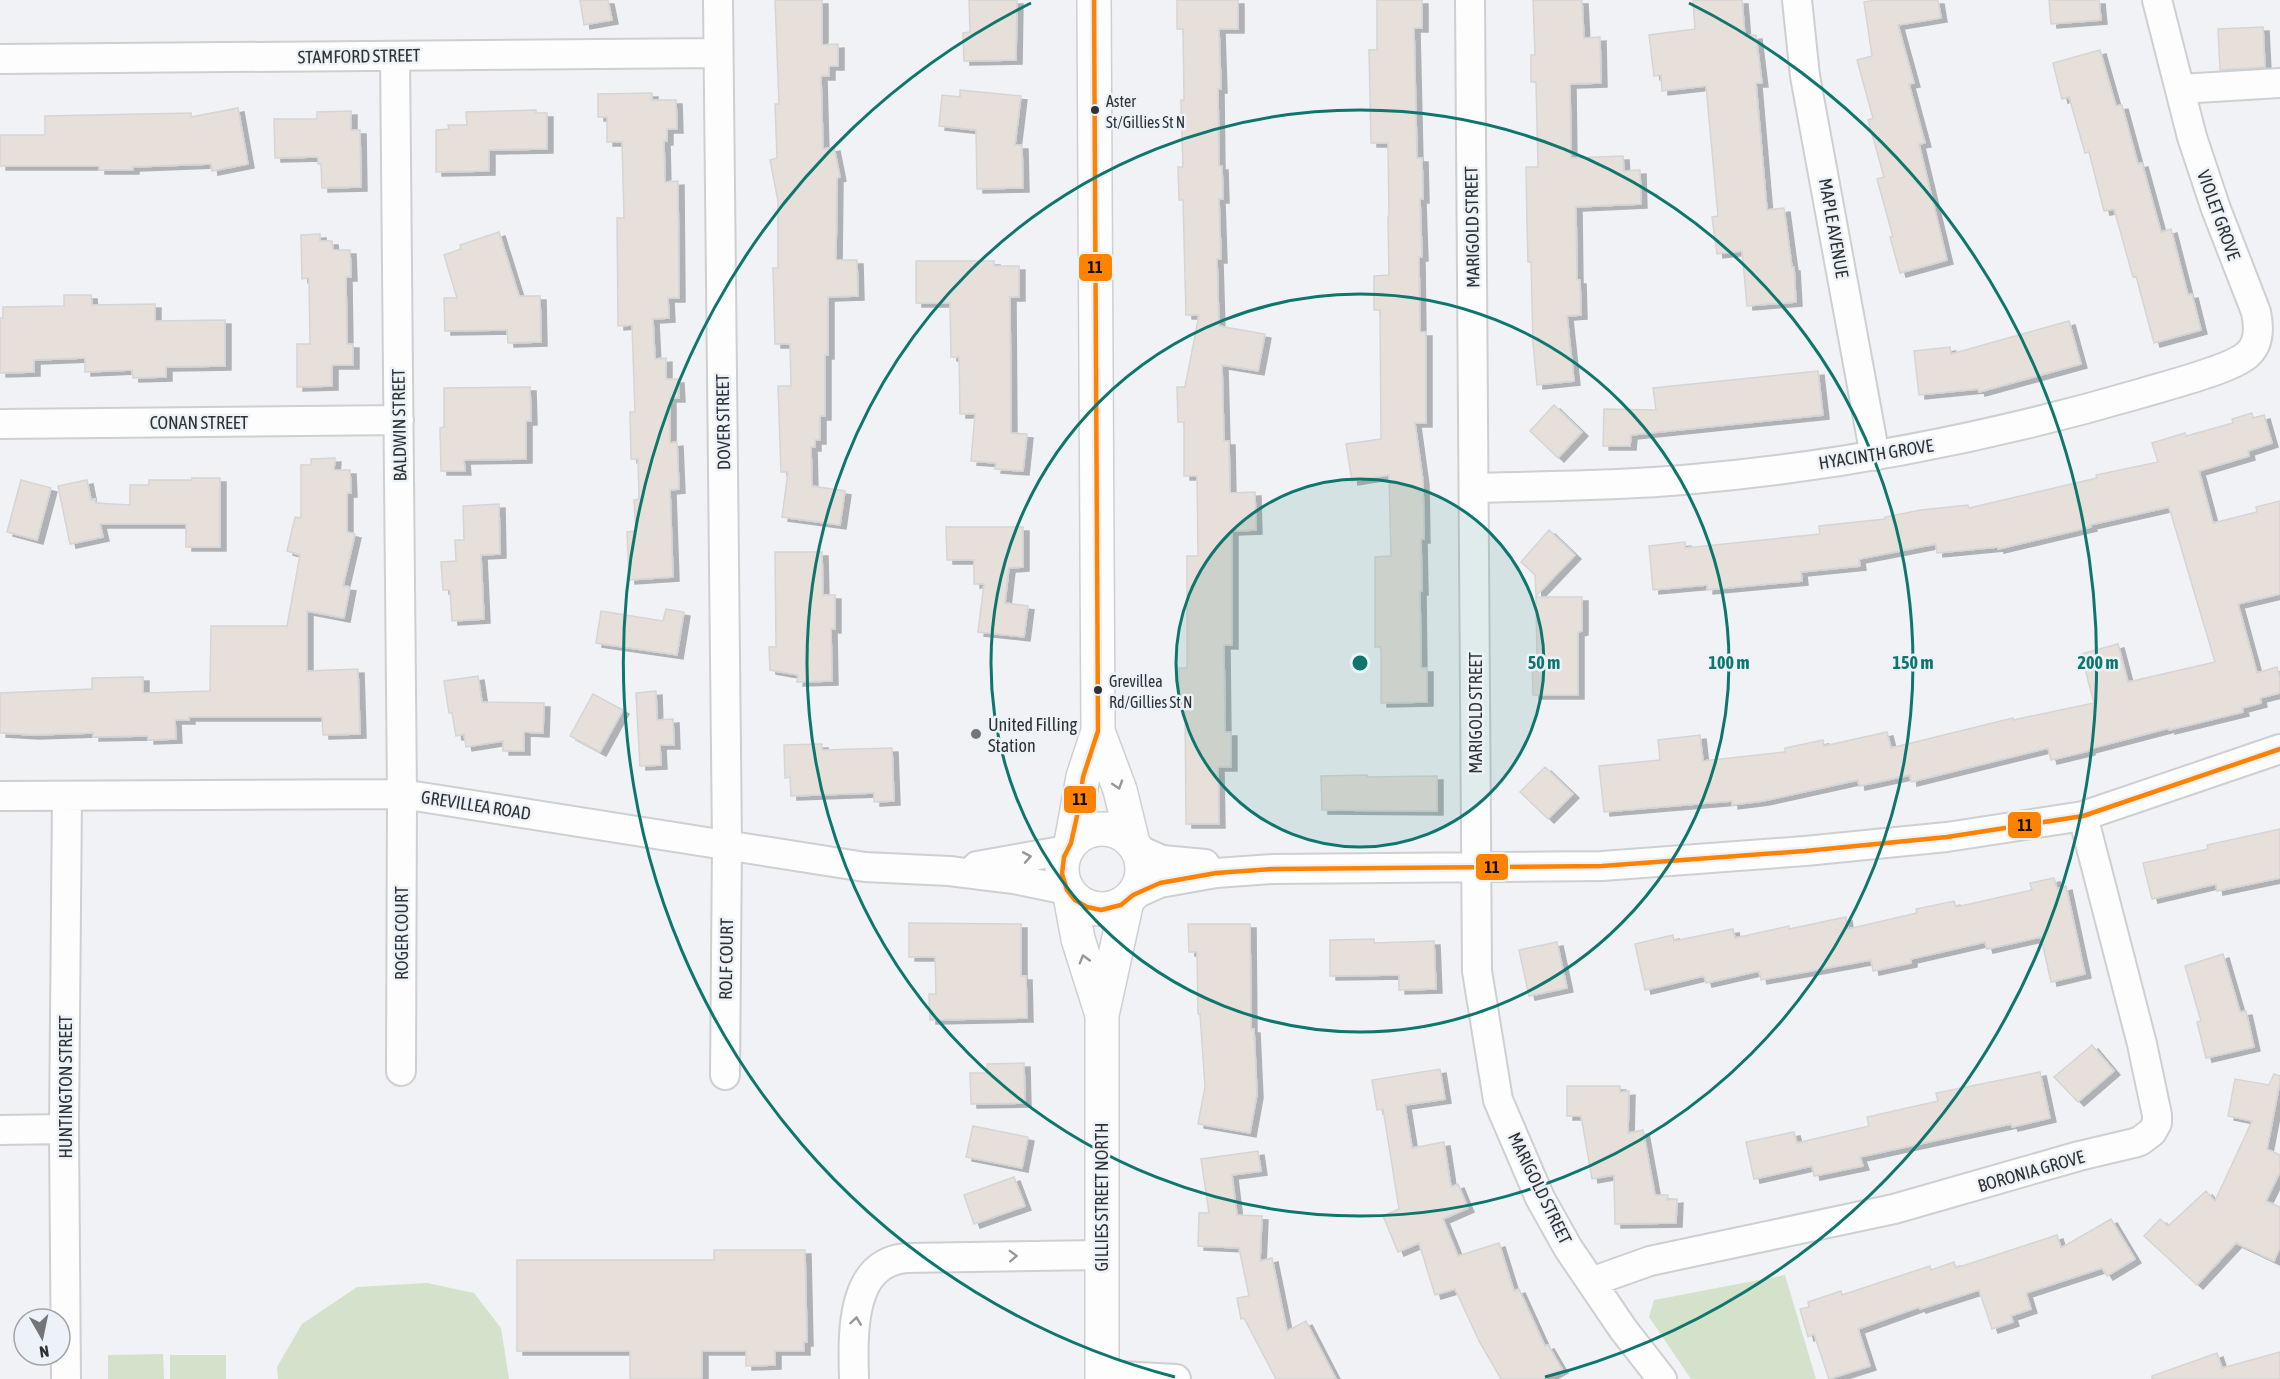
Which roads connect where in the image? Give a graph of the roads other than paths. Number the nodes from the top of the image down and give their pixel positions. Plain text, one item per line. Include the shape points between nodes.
1 (718, 0) edge
2 (1094, 0) edge
3 (1470, 0) edge
4 (1797, 0) edge
5 (2157, 0) edge
6 (2176, 0) edge
7 (718, 53) junction
8 (395, 56) junction
9 (0, 59) edge
10 (2280, 83) edge
11 (2180, 89) junction
12 (2257, 340) joint
13 (399, 420) junction
14 (0, 423) edge
15 (1875, 456) junction
16 (1474, 488) junction
17 (1098, 730) junction
18 (2280, 749) edge
19 (402, 794) junction
20 (0, 796) edge
21 (67, 796) junction
22 (2083, 816) junction
23 (727, 844) junction
24 (1135, 846) junction
25 (1069, 847) junction
26 (1475, 866) junction
27 (1273, 869) junction
28 (949, 872) junction
29 (1069, 892) junction
30 (1130, 898) junction
31 (1102, 1015) junction
32 (401, 1071) dead end
33 (725, 1075) dead end
34 (64, 1129) junction
35 (0, 1130) edge
36 (1101, 1255) junction
37 (1591, 1282) junction
38 (1102, 1377) edge
39 (66, 1379) edge
40 (854, 1379) edge
41 (1176, 1379) edge
42 (1662, 1379) edge

1 - 7 street, DOVER STREET
2 - 17 main road, GILLIES STREET NORTH
3 - 16 street, MARIGOLD STREET
4 - 15 street, MAPLE AVENUE via 1805,76
5 - 11 street, VIOLET GROVE
6 - 11 street, VIOLET GROVE
7 - 8 street, STAMFORD STREET
7 - 23 street, DOVER STREET
8 - 9 street, STAMFORD STREET
8 - 13 street, BALDWIN STREET
10 - 11 street
11 - 12 street, VIOLET GROVE via 2212,199 2254,306
12 - 15 street, HYACINTH GROVE via 2251,351 2237,361 2143,392 1976,436
13 - 14 street, CONAN STREET
13 - 19 street, BALDWIN STREET
15 - 16 street, HYACINTH GROVE via 1683,480
16 - 26 street, MARIGOLD STREET
17 -> 24 main road, GILLIES STREET NORTH
17 - 25 main road, GILLIES STREET NORTH via 1083,777
18 - 22 street
19 - 21 street, GREVILLEA ROAD
19 - 23 street, GREVILLEA ROAD
19 - 32 street, ROGER COURT
20 - 21 street, GREVILLEA ROAD
21 - 34 street, HUNTINGTON STREET
22 - 26 street via 1947,837 1805,851 1602,866
22 - 37 street, BORONIA GROVE via 2157,1115 2149,1136 1946,1196 1650,1261
23 - 28 street, GREVILLEA ROAD via 865,867
23 - 33 street, ROLF COURT
24 - 25 main road via 1122,834 1102,829 1082,834
24 - 27 street via 1169,861
24 - 30 main road, GILLIES STREET NORTH via 1143,872
28 -> 25 street, GREVILLEA ROAD
25 - 29 main road, GILLIES STREET NORTH via 1062,874
26 - 27 street
26 - 37 street, MARIGOLD STREET via 1477,971 1498,1100 1555,1226
27 - 30 street via 1188,877 1160,883
28 - 29 street, GREVILLEA ROAD via 1014,879
29 - 30 main road via 1081,904 1094,909 1115,908
31 -> 29 main road, GILLIES STREET NORTH via 1078,939
30 - 31 main road, GILLIES STREET NORTH
31 - 36 main road, GILLIES STREET NORTH
34 - 35 street
34 - 39 street, HUNTINGTON STREET
36 - 38 main road, GILLIES STREET NORTH
40 -> 36 street via 856,1312 869,1281 886,1264 913,1257
37 - 42 street, MARIGOLD STREET
38 - 41 street

